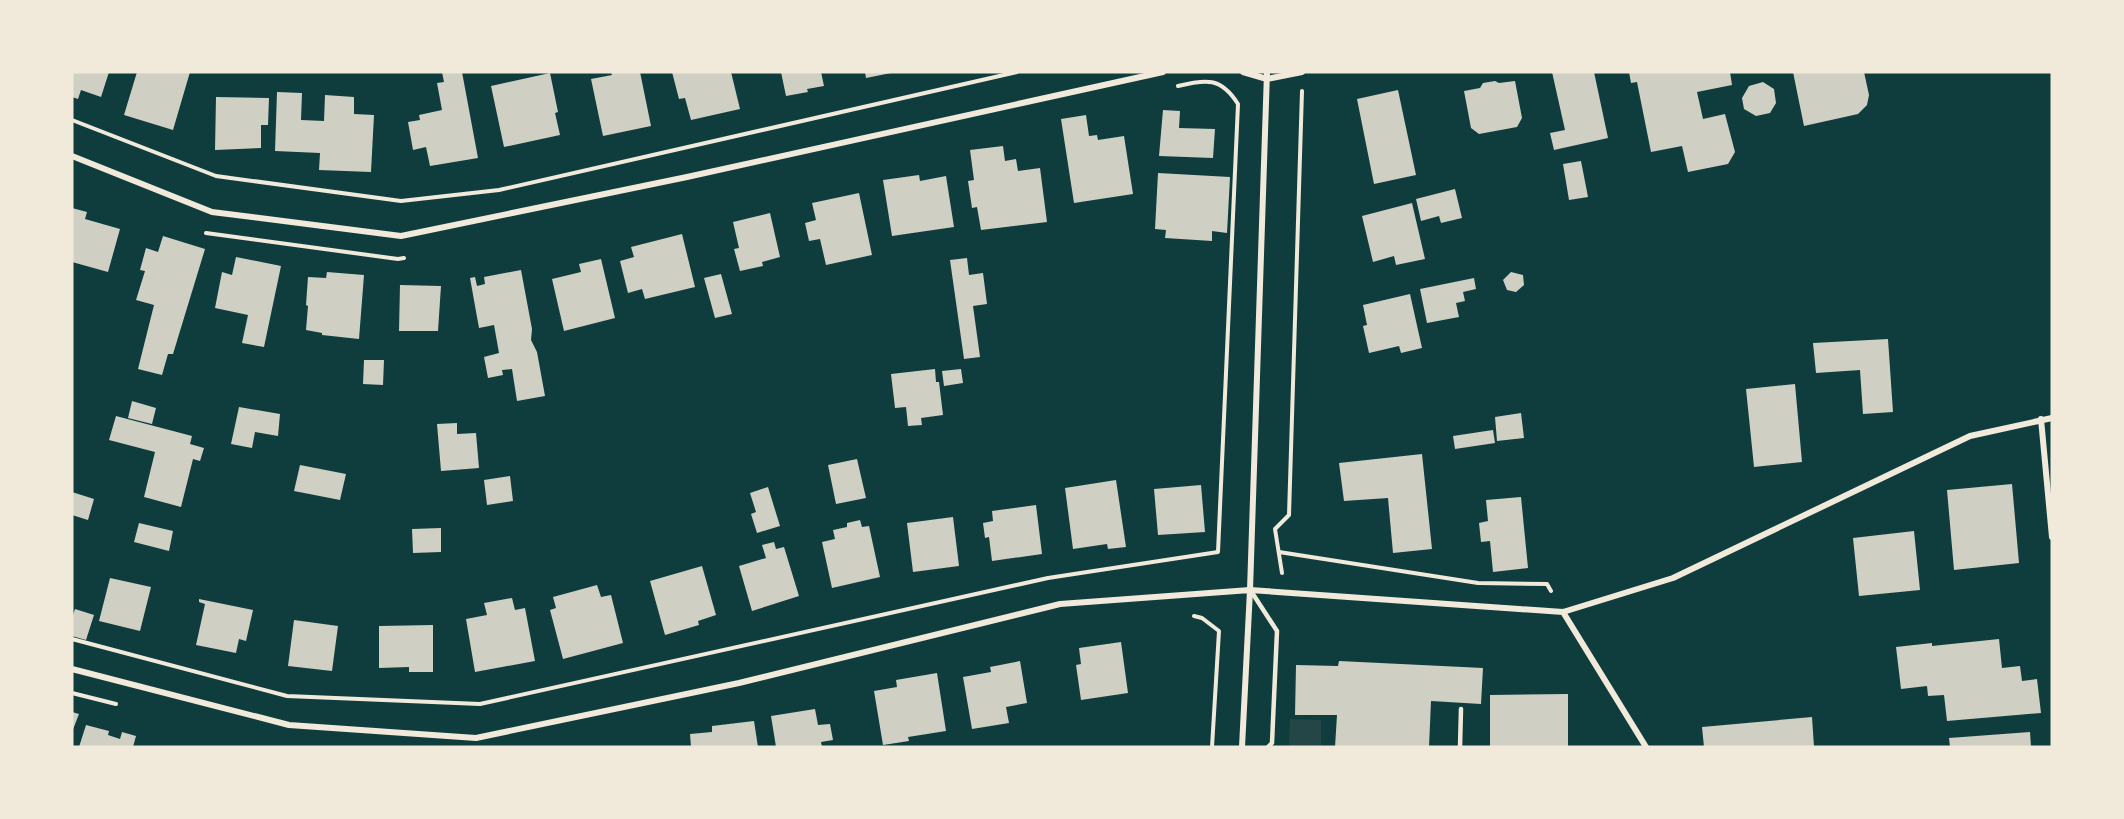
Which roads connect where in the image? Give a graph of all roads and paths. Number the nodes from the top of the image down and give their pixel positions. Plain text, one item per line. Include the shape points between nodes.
1 (1017, 72) edge
2 (1163, 72) edge
3 (1244, 72) edge
4 (1302, 72) edge
5 (1267, 75) edge
6 (1170, 87) dead end
7 (72, 120) edge
8 (72, 156) edge
9 (211, 235) dead end
10 (410, 257) dead end
11 (2052, 418) edge
12 (2041, 419) junction
13 (2052, 537) edge
14 (1279, 552) junction
15 (1250, 590) junction
16 (1285, 592) junction
17 (1563, 612) junction
18 (1192, 615) dead end
19 (72, 639) edge
20 (72, 669) edge
21 (1461, 709) dead end
22 (1212, 747) edge
23 (1242, 747) edge
24 (1268, 747) edge
25 (1460, 747) edge
26 (1646, 747) edge

1 - 7 path via 499,190 401,201 216,176
2 - 8 street via 401,236 212,212
3 - 5 street
4 - 5 street
4 - 14 path via 1289,515 1275,529
5 - 15 street
6 - 19 path via 1205,80 1229,90 1238,104 1218,552 1048,578 480,704 287,696
9 - 10 path via 398,259
11 - 12 street
12 - 13 street
12 - 17 street via 1970,436 1673,578
14 - 16 path
14 - 17 path via 1478,583 1546,584
15 - 16 street
15 - 20 street via 1060,604 739,682 477,738 289,725
15 - 23 street
15 - 24 lane via 1276,631 1272,743
16 - 17 street
17 - 26 street
18 - 22 path via 1219,631
21 - 25 lane

